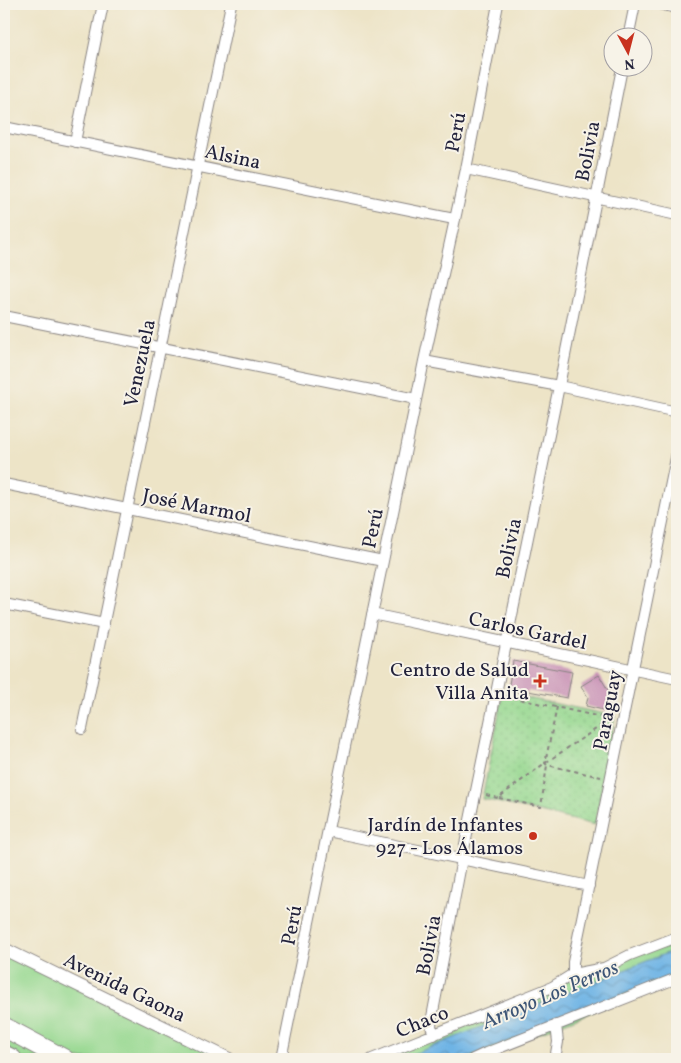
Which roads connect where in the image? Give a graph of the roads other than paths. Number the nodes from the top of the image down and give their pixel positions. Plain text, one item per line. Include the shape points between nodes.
1 (103, 4) edge
2 (230, 4) edge
3 (498, 4) edge
4 (635, 4) edge
5 (663, 4) edge
6 (677, 7) edge
7 (630, 28) edge
8 (620, 78) edge
9 (4, 127) edge
10 (75, 142) junction
11 (198, 166) junction
12 (466, 169) junction
13 (596, 198) junction
14 (677, 215) edge
15 (454, 219) junction
16 (4, 316) edge
17 (160, 348) junction
18 (424, 361) junction
19 (559, 386) junction
20 (416, 399) junction
21 (677, 412) edge
22 (677, 453) edge
23 (4, 484) edge
24 (127, 509) junction
25 (383, 561) junction
26 (4, 604) edge
27 (372, 614) junction
28 (104, 624) junction
29 (506, 643) junction
30 (632, 670) junction
31 (677, 679) edge
32 (82, 729) dead end
33 (328, 831) junction
34 (462, 859) junction
35 (589, 886) junction
36 (677, 936) edge
37 (4, 949) edge
38 (573, 974) junction
39 (677, 978) edge
40 (556, 1025) junction
41 (5, 1028) edge
42 (434, 1035) junction
43 (4, 1055) edge
44 (12, 1059) edge
45 (64, 1059) edge
46 (230, 1059) edge
47 (281, 1059) edge
48 (372, 1059) edge
49 (473, 1059) edge
50 (554, 1059) edge

1 - 10 street
2 - 11 street, Venezuela
3 - 12 street, Perú
4 - 7 street
5 - 6 street
8 - 13 street, Bolivia
9 - 10 street, Alsina
10 - 11 street, Alsina
11 - 15 street, Alsina
11 - 17 street, Venezuela
12 - 13 street
12 - 15 street, Perú
13 - 14 street
13 - 19 street, Bolivia
15 - 18 street, Perú
16 - 17 street
17 - 20 street
17 - 24 street, Venezuela
18 - 19 street
18 - 20 street, Perú
19 - 21 street
19 - 29 street, Bolivia
20 - 25 street, Perú
22 - 30 street, Paraguay
23 - 24 street, José Marmol
24 - 25 street, José Marmol
24 - 28 street, Venezuela
25 - 27 street, Perú
26 - 28 street
27 - 29 street, Carlos Gardel
27 - 33 street, Perú
28 - 32 street, Venezuela
29 - 30 street, Carlos Gardel
29 - 34 street, Bolivia
30 - 31 street, Carlos Gardel
30 - 35 street, Paraguay
33 - 34 street
33 - 47 street, Perú
34 - 35 street
34 - 42 street, Bolivia via 432,1017
35 - 38 street, Paraguay
36 - 38 street, Chaco via 604,968
37 - 46 street, Avenida Gaona
38 - 42 street, Chaco via 552,987
39 - 40 street
40 - 49 street
40 - 50 street via 558,1042
41 - 45 highway
42 - 48 street, Chaco
43 - 44 highway

